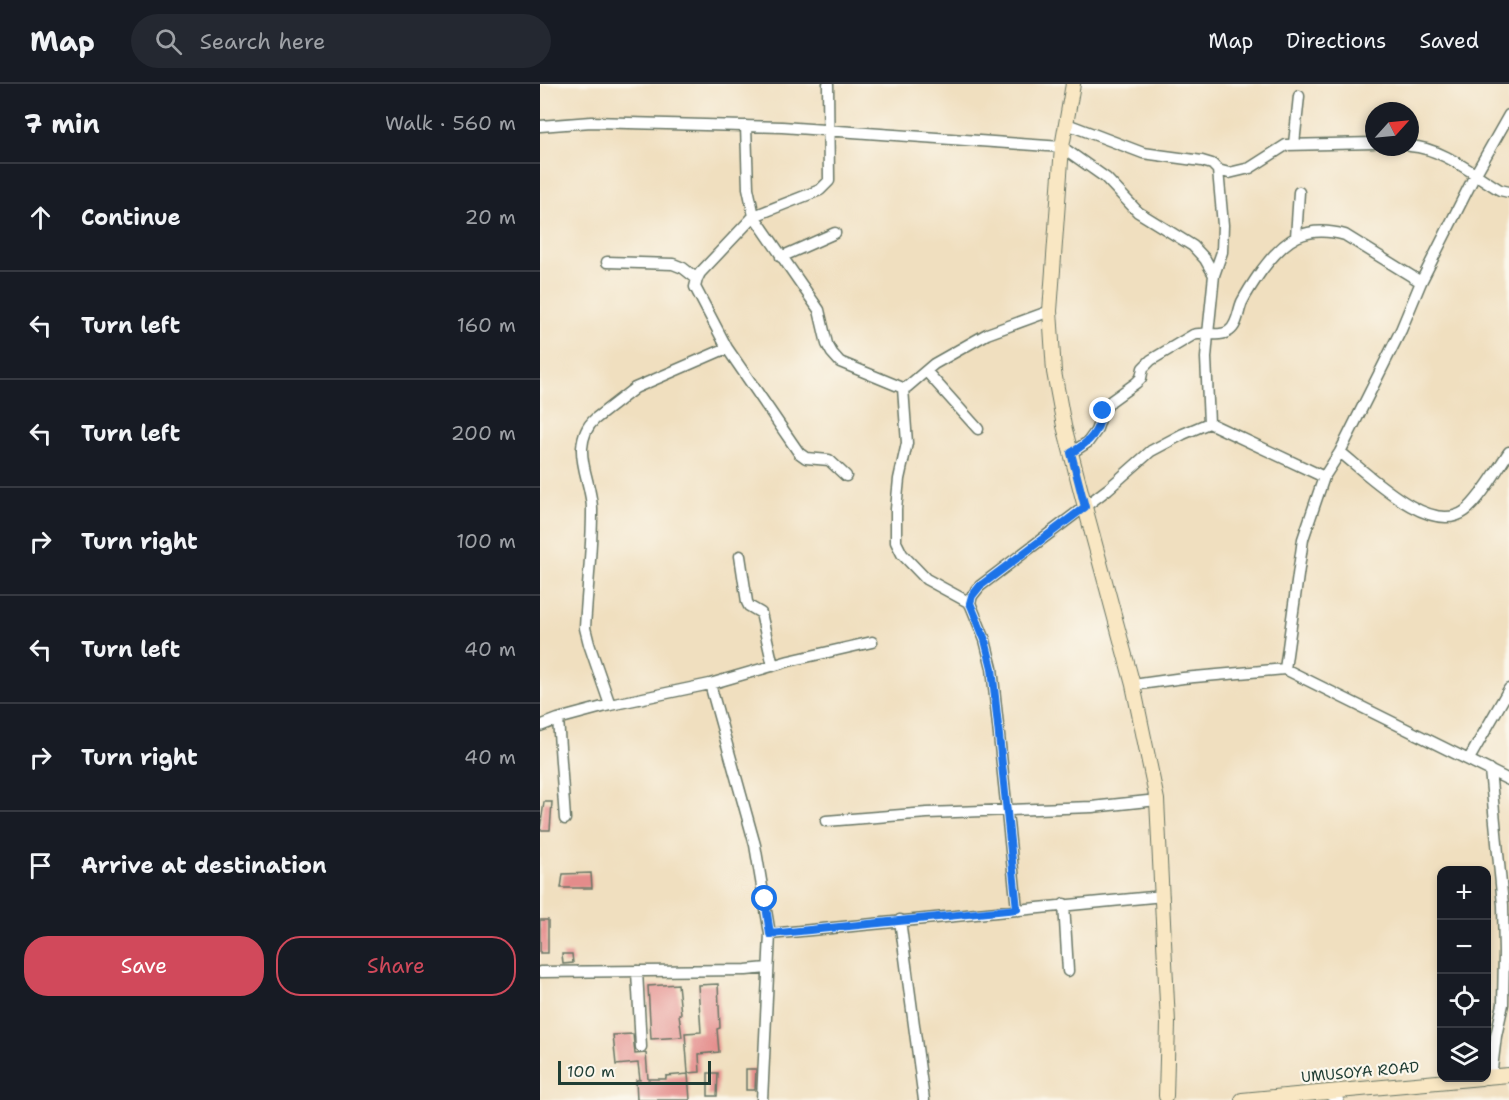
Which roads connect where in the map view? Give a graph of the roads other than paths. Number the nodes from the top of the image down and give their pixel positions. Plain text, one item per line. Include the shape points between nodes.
1 (828, 84) edge
2 (1073, 84) edge
3 (1299, 96) dead end
4 (1509, 115) edge
5 (1066, 124) junction
6 (540, 126) edge
7 (746, 126) junction
8 (828, 131) junction
9 (1365, 143) edge
10 (1294, 144) junction
11 (1062, 147) junction
12 (1419, 147) edge
13 (1218, 170) junction
14 (1475, 175) junction
15 (1299, 192) dead end
16 (1509, 192) edge
17 (754, 216) junction
18 (835, 233) dead end
19 (1296, 237) junction
20 (781, 257) junction
21 (607, 262) dead end
22 (1214, 275) junction
23 (697, 279) junction
24 (1421, 282) junction
25 (1050, 311) junction
26 (1208, 334) junction
27 (727, 348) junction
28 (926, 371) junction
29 (903, 388) junction
30 (1209, 423) junction
31 (978, 429) dead end
32 (1340, 452) junction
33 (1509, 452) edge
34 (1071, 453) junction
35 (846, 476) dead end
36 (1324, 477) junction
37 (1085, 507) junction
38 (740, 556) dead end
39 (970, 603) junction
40 (872, 642) dead end
41 (773, 666) junction
42 (1285, 669) junction
43 (710, 684) junction
44 (1133, 685) junction
45 (1509, 689) edge
46 (610, 705) junction
47 (558, 719) junction
48 (540, 726) edge
49 (1468, 759) junction
50 (1490, 770) junction
51 (1509, 780) edge
52 (1157, 800) junction
53 (1006, 809) junction
54 (565, 819) dead end
55 (826, 821) dead end
56 (1163, 896) junction
57 (1064, 904) junction
58 (1017, 909) junction
59 (900, 920) junction
60 (770, 934) junction
61 (767, 968) junction
62 (1068, 970) dead end
63 (637, 971) junction
64 (540, 972) edge
65 (641, 1047) dead end
66 (1491, 1056) edge
67 (1509, 1075) edge
68 (1491, 1077) edge
69 (1437, 1082) edge
70 (1325, 1092) junction
71 (1165, 1099) edge
72 (762, 1100) edge
73 (924, 1100) edge
74 (1242, 1100) edge
75 (1338, 1100) edge

1 - 8 street
2 - 5 street
3 - 10 street
4 - 14 street
5 - 11 street
5 - 13 street via 1143,153 1202,161
6 - 7 street via 591,122
7 - 8 street
7 - 17 street via 748,188
8 - 11 street
8 - 17 street via 826,186
9 - 10 street
10 - 13 street via 1250,168 1229,173
11 - 22 street via 1106,178 1138,212 1193,246
11 - 25 street
12 - 14 street
13 - 22 street via 1222,252
14 - 16 street
14 - 24 street
15 - 19 street
17 - 20 street
17 - 23 street
18 - 20 street
19 - 24 street via 1320,231 1345,234
19 - 26 street via 1283,244 1248,289 1230,331
20 - 29 street via 819,310 826,344 840,362
21 - 23 street via 673,264
22 - 26 street
23 - 27 street via 695,287
24 - 32 street
25 - 28 street via 987,334
25 - 34 street via 1054,372
26 - 30 street
26 - 34 street via 1192,335 1151,360 1136,383 1110,401 1089,442
27 - 35 street via 799,453 806,458 829,460
27 - 46 street via 635,388 585,431 583,462 592,511 585,628
28 - 29 street
28 - 31 street
29 - 39 street via 907,443 897,499 896,542 926,579
30 - 36 street
30 - 37 street via 1151,451
32 - 33 street via 1424,514 1441,518 1465,511
32 - 36 street
34 - 37 street
36 - 42 street via 1302,539
37 - 39 street via 980,586
37 - 44 street
38 - 41 street via 747,602 761,613
39 - 53 street via 992,668
40 - 41 street
41 - 43 street
42 - 44 street
42 - 49 street
43 - 46 street
43 - 60 street via 755,845
44 - 52 street
45 - 49 street
46 - 47 street
47 - 48 street
47 - 54 street
49 - 50 street
50 - 51 street
50 - 66 street via 1504,954 1503,1004
52 - 53 street via 1092,807
52 - 56 street
53 - 55 street
53 - 58 street
56 - 57 street
56 - 71 street via 1168,1023
57 - 58 street
57 - 62 street
58 - 59 street
59 - 60 street
59 - 73 street
60 - 61 street
61 - 63 street
61 - 72 street
63 - 64 street
63 - 65 street
67 - 68 street, UMUSOYA ROAD
69 - 70 street, UMUSOYA ROAD
70 - 74 street, UMUSOYA ROAD
70 - 75 street

